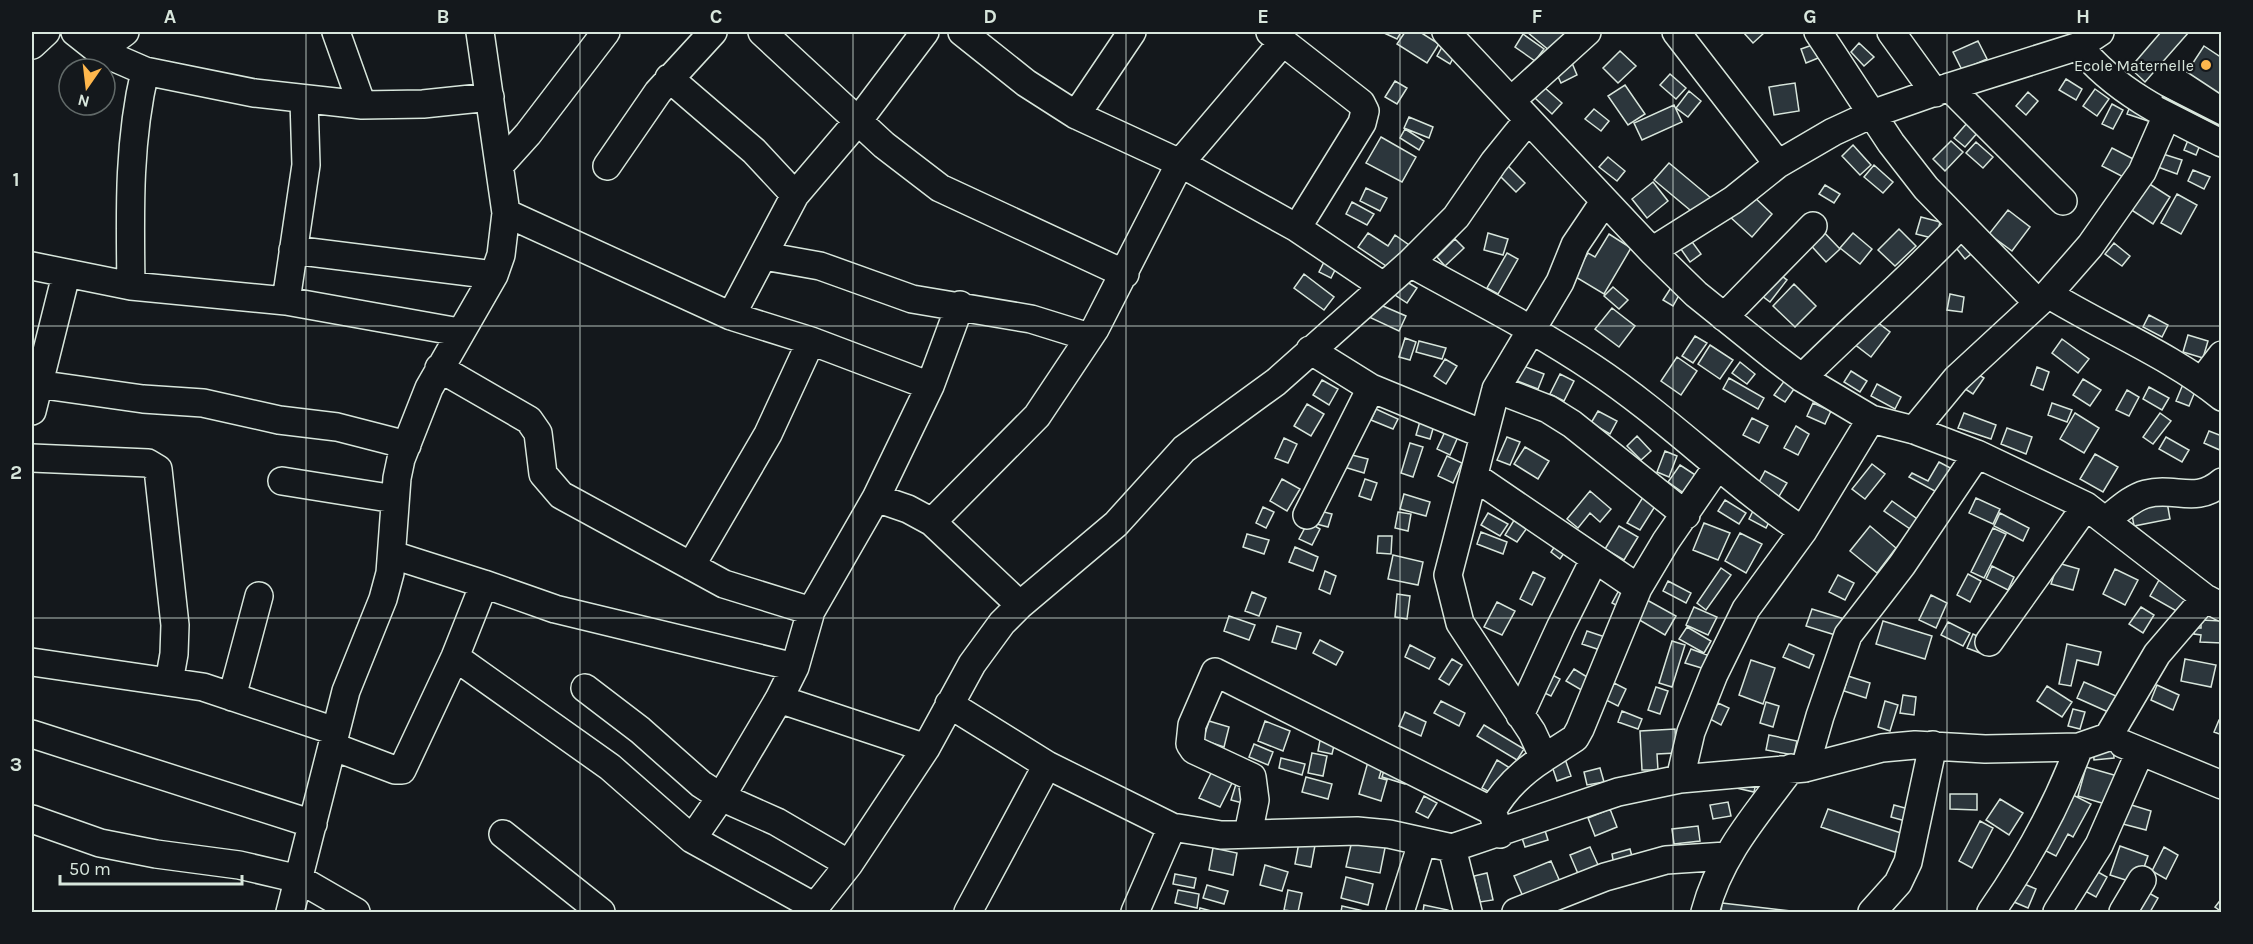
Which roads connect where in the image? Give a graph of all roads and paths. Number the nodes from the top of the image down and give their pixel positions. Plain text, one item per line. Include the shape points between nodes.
1 (75, 32) edge
2 (125, 32) edge
3 (336, 32) edge
4 (480, 32) edge
5 (606, 32) edge
6 (713, 32) edge
7 (762, 32) edge
8 (1132, 32) edge
9 (1446, 32) edge
10 (1587, 32) edge
11 (1676, 32) edge
12 (1818, 32) edge
13 (1891, 32) edge
14 (975, 35) edge
15 (914, 36) edge
16 (1277, 37) edge
17 (2089, 39) edge
18 (99, 51) junction
19 (145, 71) junction
20 (669, 78) junction
21 (1942, 90) junction
22 (490, 97) junction
23 (304, 100) junction
24 (362, 105) junction
25 (1520, 110) junction
26 (1872, 114) junction
27 (1076, 115) junction
28 (2167, 115) junction
29 (858, 121) junction
30 (2222, 143) edge
31 (1180, 163) junction
32 (1778, 164) junction
33 (500, 165) junction
34 (607, 166) dead end
35 (795, 195) junction
36 (2063, 201) dead end
37 (1604, 202) junction
38 (506, 213) junction
39 (1960, 225) junction
40 (1813, 226) dead end
41 (1297, 228) junction
42 (293, 250) junction
43 (1652, 252) junction
44 (764, 256) junction
45 (1410, 263) junction
46 (32, 266) edge
47 (1125, 274) junction
48 (66, 275) junction
49 (494, 275) junction
50 (131, 286) junction
51 (1383, 286) junction
52 (2043, 298) junction
53 (285, 301) junction
54 (960, 305) junction
55 (731, 316) junction
56 (1724, 317) junction
57 (1530, 331) junction
58 (459, 332) junction
59 (1089, 337) junction
60 (811, 341) junction
61 (1310, 350) junction
62 (2222, 355) edge
63 (439, 368) junction
64 (1802, 378) junction
65 (37, 384) junction
66 (930, 386) junction
67 (1371, 388) junction
68 (1496, 389) junction
69 (2212, 389) edge
70 (32, 411) edge
71 (1871, 419) junction
72 (1914, 430) junction
73 (1483, 435) junction
74 (407, 445) junction
75 (1977, 454) junction
76 (32, 458) edge
77 (1717, 467) junction
78 (1475, 477) junction
79 (282, 481) dead end
80 (2222, 482) edge
81 (876, 498) junction
82 (395, 499) junction
83 (2096, 513) junction
84 (1307, 515) dead end
85 (1686, 515) junction
86 (932, 522) junction
87 (1803, 531) junction
88 (393, 555) junction
89 (1594, 561) junction
90 (692, 566) junction
91 (484, 584) junction
92 (1638, 588) junction
93 (259, 596) dead end
94 (2213, 602) edge
95 (1020, 605) junction
96 (811, 611) junction
97 (1989, 642) dead end
98 (455, 657) junction
99 (32, 662) edge
100 (795, 667) junction
101 (169, 682) junction
102 (585, 688) dead end
103 (232, 697) junction
104 (779, 699) junction
105 (949, 704) junction
106 (1520, 715) junction
107 (32, 735) edge
108 (2108, 737) junction
109 (333, 739) junction
110 (1934, 745) junction
111 (2079, 747) junction
112 (926, 748) junction
113 (2140, 752) junction
114 (1544, 758) junction
115 (1047, 765) junction
116 (1798, 768) junction
117 (1680, 779) junction
118 (2222, 785) edge
119 (721, 797) junction
120 (32, 819) edge
121 (1496, 823) junction
122 (313, 824) junction
123 (1172, 827) junction
124 (504, 834) dead end
125 (1248, 834) junction
126 (692, 839) junction
127 (1422, 843) junction
128 (1452, 848) junction
129 (1726, 856) junction
130 (849, 864) junction
131 (299, 879) junction
132 (2142, 880) dead end
133 (813, 909) edge
134 (290, 912) edge
135 (356, 912) edge
136 (601, 912) edge
137 (969, 912) edge
138 (1134, 912) edge
139 (1400, 912) edge
140 (1468, 912) edge
141 (1516, 912) edge
142 (1705, 912) edge
143 (1872, 912) edge
144 (1990, 912) edge
145 (2057, 912) edge
146 (2123, 912) edge

1 - 18 street
2 - 18 street
3 - 24 street
4 - 22 street
5 - 33 street
6 - 20 street
7 - 29 street
8 - 27 street
9 - 25 street
10 - 25 street
11 - 32 street
12 - 26 street
13 - 21 street
14 - 27 street via 1026,83
15 - 29 street
16 - 31 street
16 - 41 street via 1361,103 1365,111 1362,123
17 - 21 street
17 - 28 street via 2104,75
18 - 19 street
19 - 23 street
19 - 50 street via 135,111 131,157
20 - 34 street
20 - 35 street via 754,151
21 - 26 street
21 - 36 street
22 - 24 street
22 - 33 street
23 - 24 street
23 - 42 street via 306,165
25 - 37 street
25 - 45 street via 1494,162 1456,217
26 - 32 street
26 - 39 street via 1891,143
27 - 31 street
28 - 30 street
28 - 52 street via 2142,172 2127,195 2090,246
29 - 35 street
29 - 47 street via 940,188
31 - 41 street
31 - 47 street
32 - 43 street via 1733,200
33 - 38 street
35 - 44 street
37 - 43 street
37 - 57 street via 1575,245 1560,282
38 - 49 street via 501,255
38 - 55 street
39 - 52 street
39 - 64 street
40 - 56 street
41 - 51 street
42 - 49 street
42 - 53 street
43 - 56 street
44 - 54 street via 820,266 912,299
44 - 55 street
45 - 51 street
45 - 57 street
46 - 48 street
47 - 59 street
48 - 50 street
48 - 65 street
49 - 58 street
50 - 53 street
51 - 61 street
52 - 69 street
52 - 72 street via 1956,379
53 - 58 street
54 - 59 street via 1032,319
54 - 66 street
55 - 60 street
56 - 64 street
57 - 68 street
57 - 77 street via 1593,368
58 - 63 street
59 - 86 street via 1038,416
60 - 66 street
60 - 90 street via 768,434
61 - 67 street
61 - 95 street via 1276,382 1184,449 1116,524
62 - 69 street
63 - 74 street
63 - 90 street via 529,420 535,427 543,474 561,495
64 - 71 street
65 - 70 street
65 - 74 street via 202,404 337,427
66 - 81 street
67 - 73 street
67 - 84 street
68 - 73 street
68 - 85 street via 1548,409 1572,424
71 - 72 street
71 - 87 street
72 - 75 street
73 - 78 street
74 - 82 street
75 - 83 street
75 - 116 street via 1902,565 1848,635
76 - 101 street via 148,464 158,470 175,625
77 - 85 street
77 - 87 street
78 - 89 street
78 - 106 street via 1448,575 1460,623
79 - 82 street
80 - 83 street via 2205,494 2143,494
81 - 86 street
81 - 96 street
82 - 88 street
83 - 94 street
83 - 97 street
85 - 92 street
86 - 95 street
87 - 117 street via 1736,627 1691,732
88 - 91 street
88 - 109 street via 383,599 346,691
89 - 92 street
89 - 106 street
90 - 96 street via 724,584
91 - 98 street
91 - 100 street via 555,609
92 - 114 street via 1581,729 1575,738
93 - 103 street
94 - 108 street via 2147,669
95 - 105 street via 972,664
96 - 100 street
98 - 109 street via 402,770
98 - 126 street via 610,767
99 - 101 street
100 - 104 street
101 - 103 street via 203,687
102 - 119 street
103 - 109 street
104 - 112 street
104 - 119 street
105 - 112 street
105 - 115 street
106 - 114 street
107 - 122 street
108 - 111 street
108 - 113 street
109 - 122 street
110 - 111 street via 1996,749
110 - 116 street via 1882,748
110 - 143 street via 1908,862 1898,883
111 - 144 street via 2063,790 2035,843
112 - 130 street
113 - 118 street
113 - 145 street via 2099,845
114 - 121 street via 1501,795
115 - 123 street
115 - 137 street
116 - 117 street
116 - 129 street
117 - 121 street
119 - 126 street
119 - 130 street via 777,822
120 - 131 street via 100,843 239,865
121 - 125 street via 1215,672 1192,725 1190,744 1194,750 1252,777 1256,800
121 - 128 street
122 - 131 street
123 - 125 street via 1221,835
123 - 138 street
124 - 136 street
125 - 127 street via 1357,831
126 - 133 street
127 - 128 street
127 - 139 street
128 - 140 street
129 - 141 street via 1656,863 1605,877
129 - 142 street
130 - 133 street
131 - 134 street
131 - 135 street
132 - 146 street

